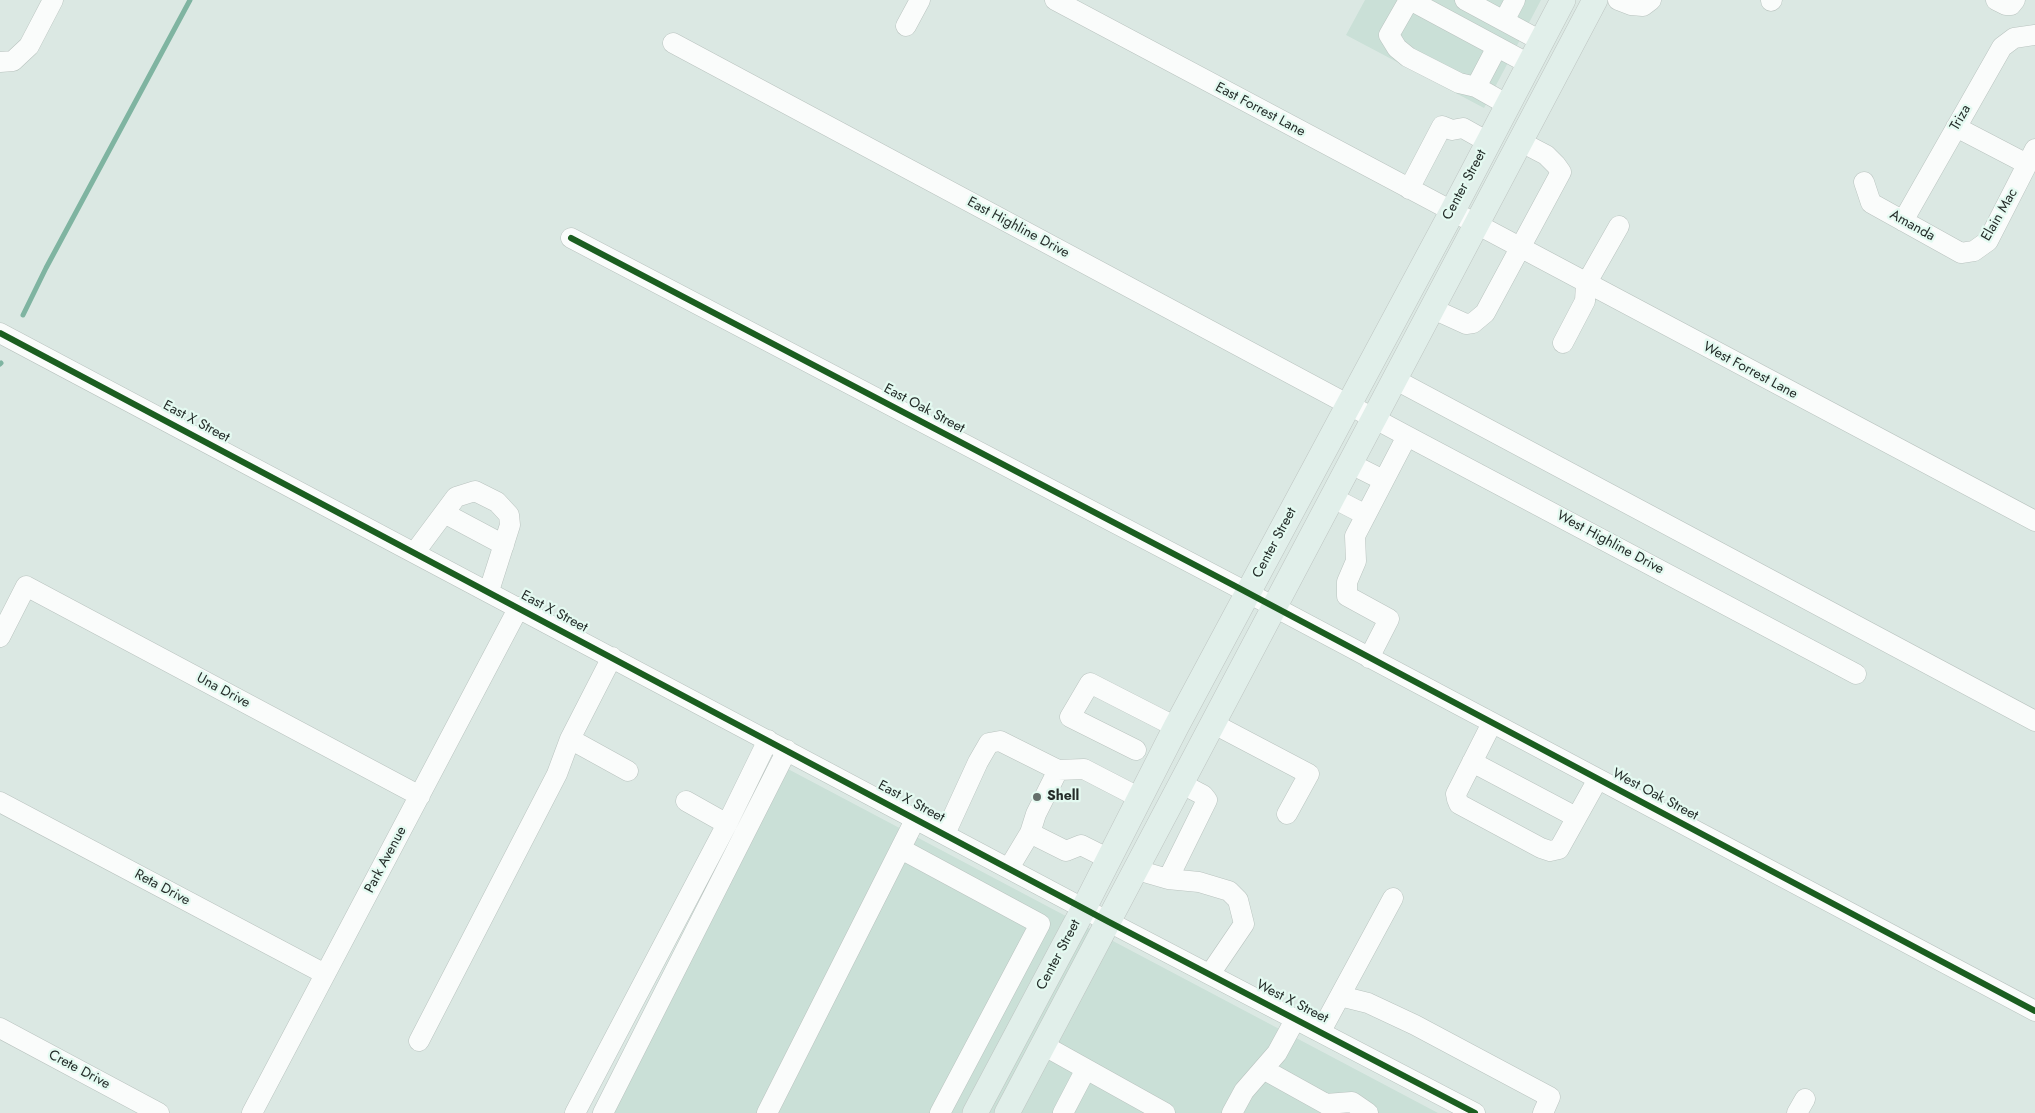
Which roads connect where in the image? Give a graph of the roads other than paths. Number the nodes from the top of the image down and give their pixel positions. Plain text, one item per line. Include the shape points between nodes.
1 (53, 0) edge
2 (920, 0) edge
3 (1055, 0) edge
4 (1409, 0) edge
5 (1465, 0) edge
6 (1515, 0) edge
7 (1562, 0) edge
8 (1595, 0) edge
9 (1618, 0) edge
10 (1651, 0) edge
11 (1996, 0) edge
12 (2015, 0) edge
13 (1504, 21) junction
14 (906, 26) dead end
15 (2035, 34) edge
16 (1541, 41) junction
17 (673, 43) dead end
18 (1497, 47) junction
19 (0, 62) edge
20 (1529, 64) junction
21 (1476, 87) junction
22 (1508, 104) junction
23 (1956, 127) junction
24 (1488, 142) junction
25 (1521, 142) junction
26 (2031, 156) edge
27 (1864, 182) dead end
28 (1409, 189) junction
29 (1465, 219) junction
30 (1903, 221) junction
31 (1618, 226) dead end
32 (571, 238) dead end
33 (1520, 248) junction
34 (1974, 251) joint
35 (1586, 284) junction
36 (1433, 309) junction
37 (0, 333) edge
38 (1563, 343) dead end
39 (1396, 380) junction
40 (1362, 412) junction
41 (1407, 436) junction
42 (1351, 464) junction
43 (1384, 480) junction
44 (1333, 498) junction
45 (444, 514) junction
46 (1366, 515) junction
47 (2035, 521) edge
48 (504, 545) junction
49 (415, 552) junction
50 (488, 591) junction
51 (1263, 601) junction
52 (519, 607) junction
53 (0, 636) edge
54 (612, 657) junction
55 (1369, 658) junction
56 (1856, 674) dead end
57 (2035, 721) edge
58 (1492, 723) junction
59 (1214, 724) junction
60 (1176, 727) junction
61 (570, 739) junction
62 (768, 740) junction
63 (787, 750) junction
64 (1136, 750) dead end
65 (1472, 762) junction
66 (1058, 770) junction
67 (628, 771) dead end
68 (1598, 779) junction
69 (1182, 784) junction
70 (420, 796) junction
71 (1140, 798) junction
72 (686, 801) dead end
73 (0, 802) edge
74 (1287, 814) dead end
75 (1576, 817) junction
76 (916, 818) junction
77 (727, 824) junction
78 (1030, 833) junction
79 (945, 834) junction
80 (901, 848) junction
81 (1109, 859) junction
82 (1009, 868) junction
83 (1137, 870) junction
84 (1168, 879) junction
85 (1393, 898) dead end
86 (1096, 914) junction
87 (325, 974) junction
88 (1210, 974) junction
89 (1340, 996) junction
90 (2035, 1010) edge
91 (1296, 1018) junction
92 (0, 1028) edge
93 (1321, 1031) junction
94 (419, 1041) dead end
95 (1043, 1045) junction
96 (966, 1066) junction
97 (1086, 1069) junction
98 (1263, 1069) junction
99 (992, 1080) junction
100 (159, 1113) edge
101 (252, 1113) edge
102 (575, 1113) edge
103 (603, 1113) edge
104 (767, 1113) edge
105 (940, 1113) edge
106 (975, 1113) edge
107 (1007, 1113) edge
108 (1063, 1113) edge
109 (1165, 1113) edge
110 (1232, 1113) edge
111 (1368, 1113) edge
112 (1475, 1113) edge
113 (1543, 1113) edge

1 - 19 street via 29,46 13,62
2 - 14 street
3 - 28 street, East Forrest Lane
4 - 18 street
4 - 21 street via 1388,35 1397,48 1459,83
5 - 13 street
6 - 13 street
7 - 16 main road, Center Street
8 - 25 main road, Center Street
9 - 10 street via 1631,6 1643,6
11 - 12 street via 2006,5 2012,5
13 - 16 street
15 - 23 street, Triza via 2014,38 2002,47
16 - 20 main road, Center Street
17 - 40 street, East Highline Drive
18 - 20 street
18 - 21 street
20 - 22 main road, Center Street
21 - 22 street
22 - 24 main road, Center Street
23 - 26 street
23 - 30 street, Triza
24 - 28 street via 1463,128 1452,130 1442,126
24 - 29 main road, Center Street
25 - 29 main road, Center Street
25 - 33 street via 1546,155 1561,172
26 - 34 street, Elain Mac via 1988,241
27 - 30 street, Amanda via 1871,203
28 - 29 street, East Forrest Lane
29 - 33 street, West Forrest Lane
29 - 36 main road, Center Street
29 - 40 main road, Center Street
30 - 34 street, Amanda via 1961,254
31 - 35 street
32 - 51 street, East Oak Street
33 - 35 street, West Forrest Lane
33 - 36 street via 1485,313 1473,324
35 - 38 street via 1585,301
35 - 47 street, West Forrest Lane
36 - 39 main road, Center Street
37 - 49 street, East X Street
39 - 40 main road, Center Street
39 - 57 street
40 - 41 street, West Highline Drive
40 - 42 main road, Center Street
40 - 51 main road, Center Street
41 - 43 street
41 - 56 street, West Highline Drive
42 - 43 street
42 - 44 main road, Center Street
43 - 46 street
44 - 46 street
44 - 51 main road, Center Street
45 - 48 street
45 - 48 street via 456,497 475,491 497,502 509,515 510,525
45 - 49 street
46 - 55 street via 1355,536 1356,561 1347,582 1347,596 1389,619
48 - 50 street
49 - 50 street, East X Street
50 - 52 street, East X Street
51 - 55 street, West Oak Street
51 - 59 main road, Center Street
51 - 60 main road, Center Street
52 - 54 street, East X Street
52 - 70 street, Park Avenue
53 - 70 street, Una Drive via 26,586
54 - 61 street
54 - 62 street, East X Street
55 - 58 street, West Oak Street
58 - 65 street
58 - 68 street, West Oak Street
59 - 69 main road, Center Street
59 - 74 street via 1309,774
60 - 64 street via 1090,683 1070,716
60 - 71 main road, Center Street
61 - 67 street
61 - 94 street via 557,774
62 - 63 street, East X Street
62 - 77 street
63 - 76 street, East X Street
63 - 103 street
65 - 75 street
65 - 75 street via 1456,794 1459,804 1550,851 1558,849
66 - 71 street via 1084,769
66 - 78 street
66 - 79 street via 1000,741 989,744
68 - 75 street
68 - 90 street, West Oak Street
69 - 83 main road, Center Street
69 - 84 street via 1207,800
70 - 87 street, Park Avenue
71 - 81 main road, Center Street
72 - 77 street
73 - 87 street, Reta Drive
76 - 79 street, East X Street
76 - 80 street
77 - 102 street
78 - 81 street via 1066,851 1081,845
78 - 82 street
79 - 82 street, East X Street
80 - 96 street via 1040,924
80 - 104 street
81 - 86 main road, Center Street
82 - 86 street, East X Street
83 - 84 street
83 - 86 main road, Center Street
84 - 88 street via 1199,882 1229,891 1238,900 1244,924
85 - 89 street
86 - 88 street, West X Street
86 - 95 main road, Center Street
86 - 99 main road, Center Street
87 - 101 street, Park Avenue
88 - 91 street, West X Street
89 - 93 street
89 - 113 street via 1368,1003 1550,1097
91 - 93 street, West X Street
91 - 98 street via 1278,1053
92 - 100 street, Crete Drive
93 - 112 street, West X Street
95 - 97 street
95 - 107 main road, Center Street
96 - 99 street
96 - 105 street
97 - 108 street
97 - 109 street
98 - 110 street via 1244,1091
98 - 111 street via 1326,1104 1352,1102
99 - 106 main road, Center Street

